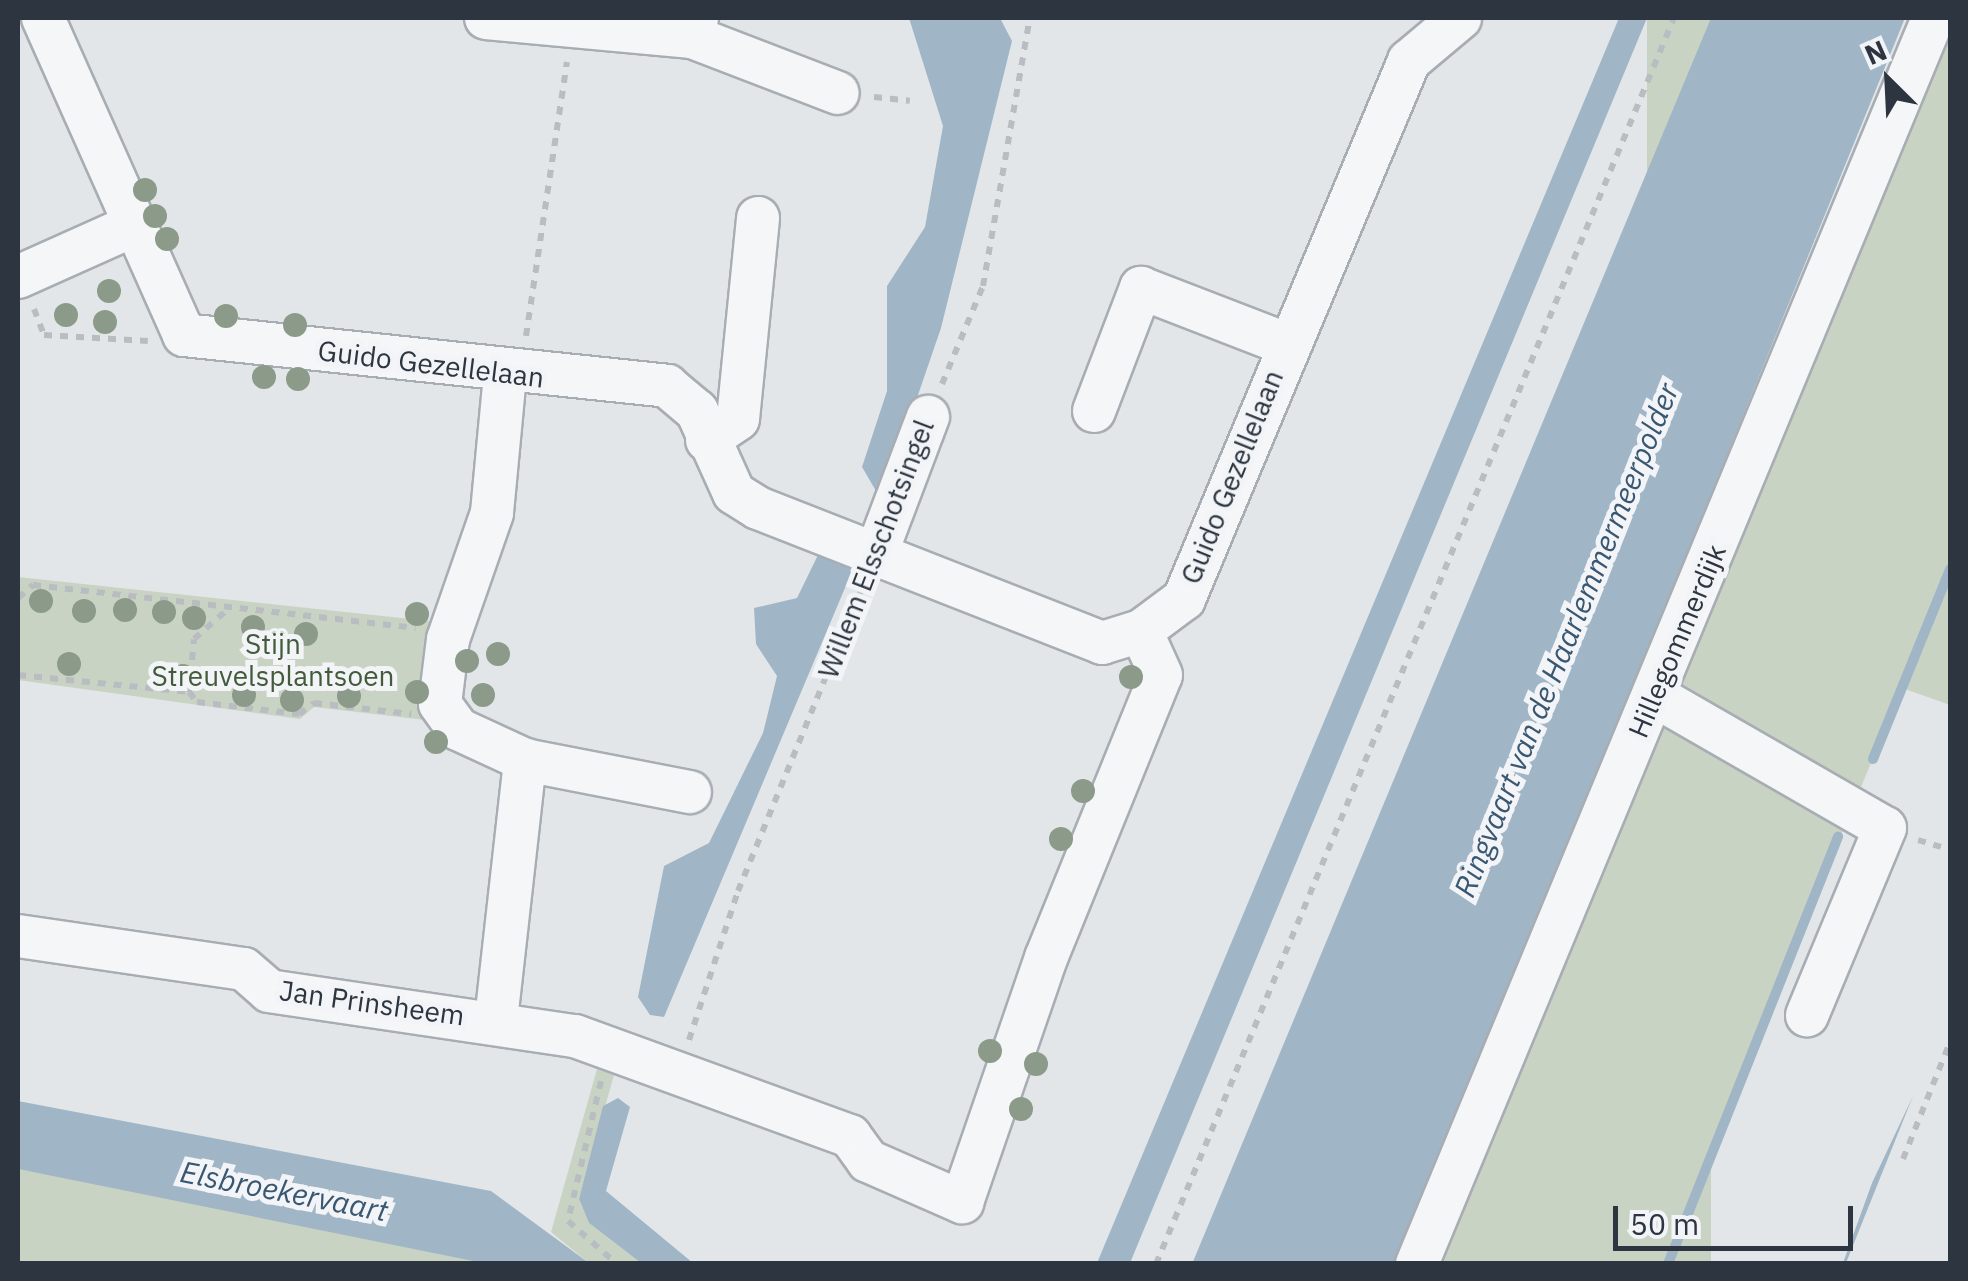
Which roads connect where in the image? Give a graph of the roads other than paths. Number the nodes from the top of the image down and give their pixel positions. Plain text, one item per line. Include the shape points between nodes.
1 (43, 18) edge
2 (486, 18) edge
3 (1460, 18) edge
4 (1933, 18) edge
5 (694, 27) edge
6 (838, 93) dead end
7 (758, 218) dead end
8 (130, 228) junction
9 (18, 277) edge
10 (1286, 344) junction
11 (513, 375) junction
12 (1094, 412) dead end
13 (928, 417) road end
14 (708, 440) junction
15 (875, 558) junction
16 (1140, 631) junction
17 (1655, 696) junction
18 (526, 760) junction
19 (690, 792) dead end
20 (18, 936) edge
21 (1807, 1015) dead end
22 (496, 1020) junction
23 (1418, 1264) edge

1 - 8 street
2 - 5 street
3 - 10 street, Guido Gezellelaan via 1409,61
4 - 17 street, Hillegommerdijk
5 - 6 street
7 - 14 street via 738,418
8 - 9 street
8 - 11 street, Guido Gezellelaan via 184,336
10 - 12 street, Guido Gezellelaan via 1141,288
10 - 16 street, Guido Gezellelaan via 1184,599
11 - 14 street, Guido Gezellelaan via 668,386 697,411
11 - 18 street via 492,514 452,632 440,704 458,729
13 - 15 street, Willem Elsschotsingel
14 - 15 street, Guido Gezellelaan via 734,493
15 - 16 street, Guido Gezellelaan via 1088,640
16 - 22 street, Jan Prinsheem via 1161,675 1059,924 962,1202 868,1161 850,1136 679,1069 605,1069
17 - 21 street via 1885,828
17 - 23 street, Hillegommerdijk
18 - 19 street
18 - 22 street
20 - 22 street, Jan Prinsheem via 244,968 269,991

